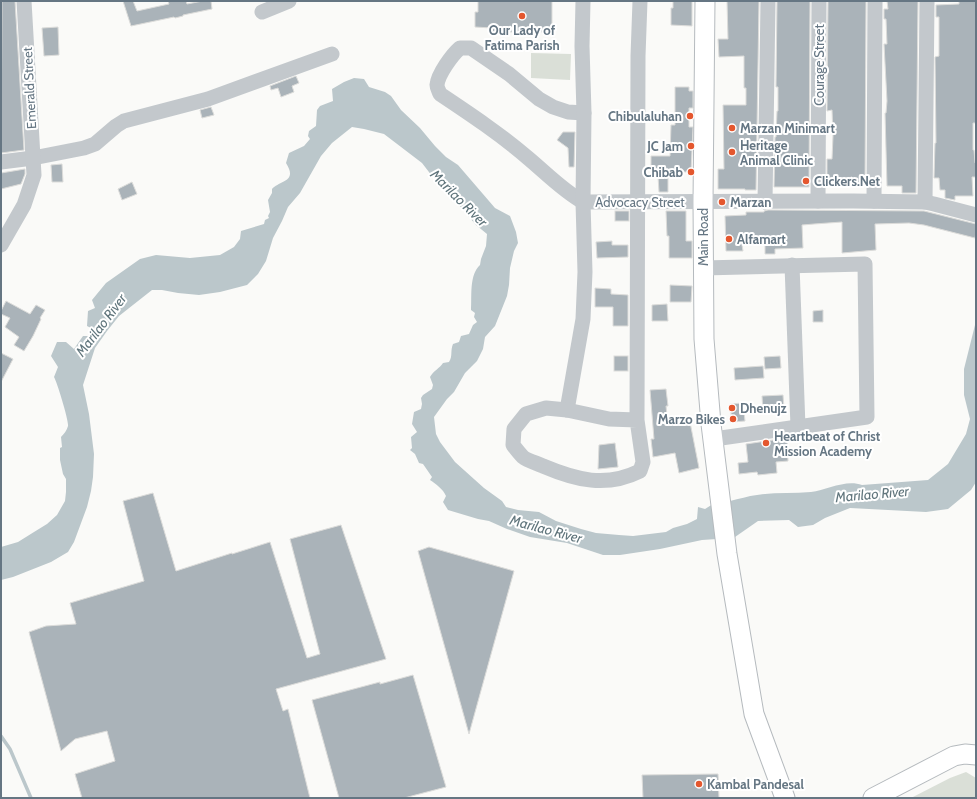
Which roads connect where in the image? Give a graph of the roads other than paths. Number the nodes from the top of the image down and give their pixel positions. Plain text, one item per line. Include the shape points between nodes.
1 (24, 1) edge
2 (289, 1) edge
3 (583, 1) edge
4 (640, 1) edge
5 (705, 1) edge
6 (768, 1) edge
7 (819, 1) edge
8 (875, 1) edge
9 (927, 1) edge
10 (262, 12) dead end
11 (332, 54) dead end
12 (584, 113) junction
13 (33, 158) junction
14 (1, 162) edge
15 (638, 201) junction
16 (818, 201) junction
17 (874, 201) junction
18 (583, 202) junction
19 (703, 202) junction
20 (765, 202) junction
21 (925, 202) junction
22 (976, 215) edge
23 (1, 245) edge
24 (792, 265) junction
25 (703, 268) junction
26 (567, 410) junction
27 (637, 420) junction
28 (798, 427) junction
29 (714, 439) junction
30 (976, 755) edge
31 (785, 798) edge
32 (873, 798) edge

1 - 13 street, Emerald Street
2 - 10 street
3 - 12 street
4 - 15 street
5 - 19 main road, Main Road
6 - 20 street
7 - 16 street, Courage Street
8 - 17 street
9 - 21 street
11 - 13 street via 208,99 124,122 95,144 84,148
12 - 18 street
12 - 18 street, Advocacy Street via 568,112 553,107 470,48 460,48 454,54 437,86 440,94 484,123 568,193
13 - 14 street
13 - 23 street, Emerald Street via 34,175 24,205
15 - 18 street, Advocacy Street
15 - 19 street, Advocacy Street
15 - 27 street
16 - 17 street, Advocacy Street
16 - 20 street, Advocacy Street
17 - 21 street, Advocacy Street
18 - 26 street via 583,319
19 - 20 street, Advocacy Street
19 - 25 main road, Main Road
21 - 22 street, Advocacy Street
24 - 25 street
24 - 28 street
24 - 28 street via 865,264 867,417
25 - 29 main road, Main Road via 704,339
26 - 27 street via 609,419
26 - 27 street via 546,408 526,414 514,428 513,445 524,457 585,480 606,481 631,476 640,471 643,462
28 - 29 street
29 - 31 main road, Main Road via 727,554 754,714
30 - 32 main road via 954,756

